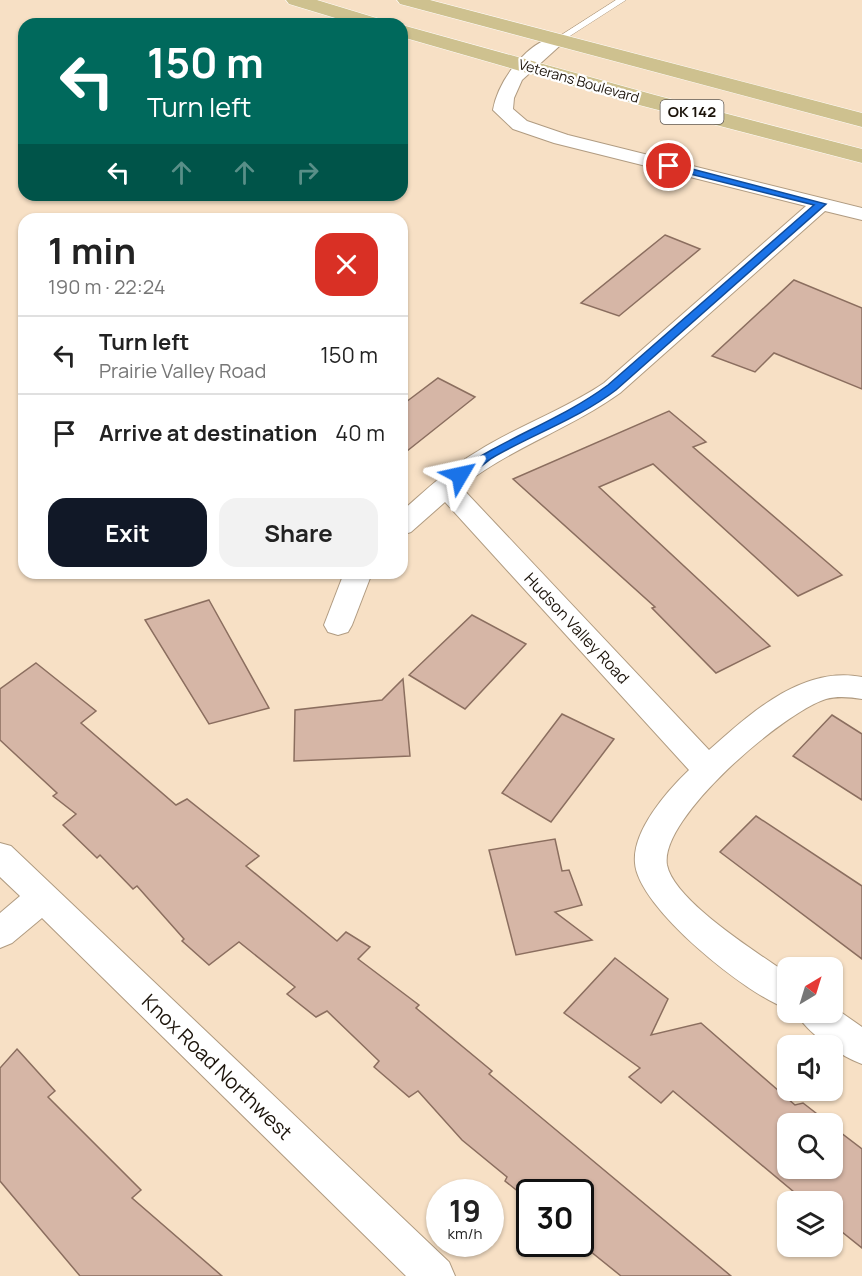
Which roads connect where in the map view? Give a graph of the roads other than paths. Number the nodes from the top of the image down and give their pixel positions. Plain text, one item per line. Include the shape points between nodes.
1 (296, 0) edge
2 (407, 0) edge
3 (622, 0) edge
4 (356, 18) edge
5 (408, 33) edge
6 (556, 41) junction
7 (522, 65) junction
8 (862, 120) edge
9 (862, 156) edge
10 (821, 204) junction
11 (862, 214) edge
12 (446, 487) junction
13 (408, 521) edge
14 (356, 579) edge
15 (338, 625) dead end
16 (862, 688) edge
17 (707, 769) junction
18 (0, 856) edge
19 (41, 898) junction
20 (0, 933) edge
21 (777, 986) edge
22 (828, 1023) edge
23 (862, 1048) edge
24 (435, 1276) edge

1 - 4 main road
2 - 6 main road, Veterans Boulevard / OK 142
3 - 6 lane
5 - 7 main road, Veterans Boulevard / OK 142
6 - 7 street
6 - 8 main road, Veterans Boulevard / OK 142
7 - 9 main road, Veterans Boulevard / OK 142
7 - 10 street via 503,97 503,110 520,125 561,140
10 - 11 street
10 - 12 street via 612,388 590,404 487,456
12 - 13 street
12 - 17 street, Hudson Valley Road
14 - 15 street
16 - 17 street via 822,688 802,697 774,713
17 - 21 street via 663,823 651,847 650,862 656,881 681,912
18 - 19 street, Knox Road Northwest
19 - 20 street
19 - 24 street, Knox Road Northwest
22 - 23 street

